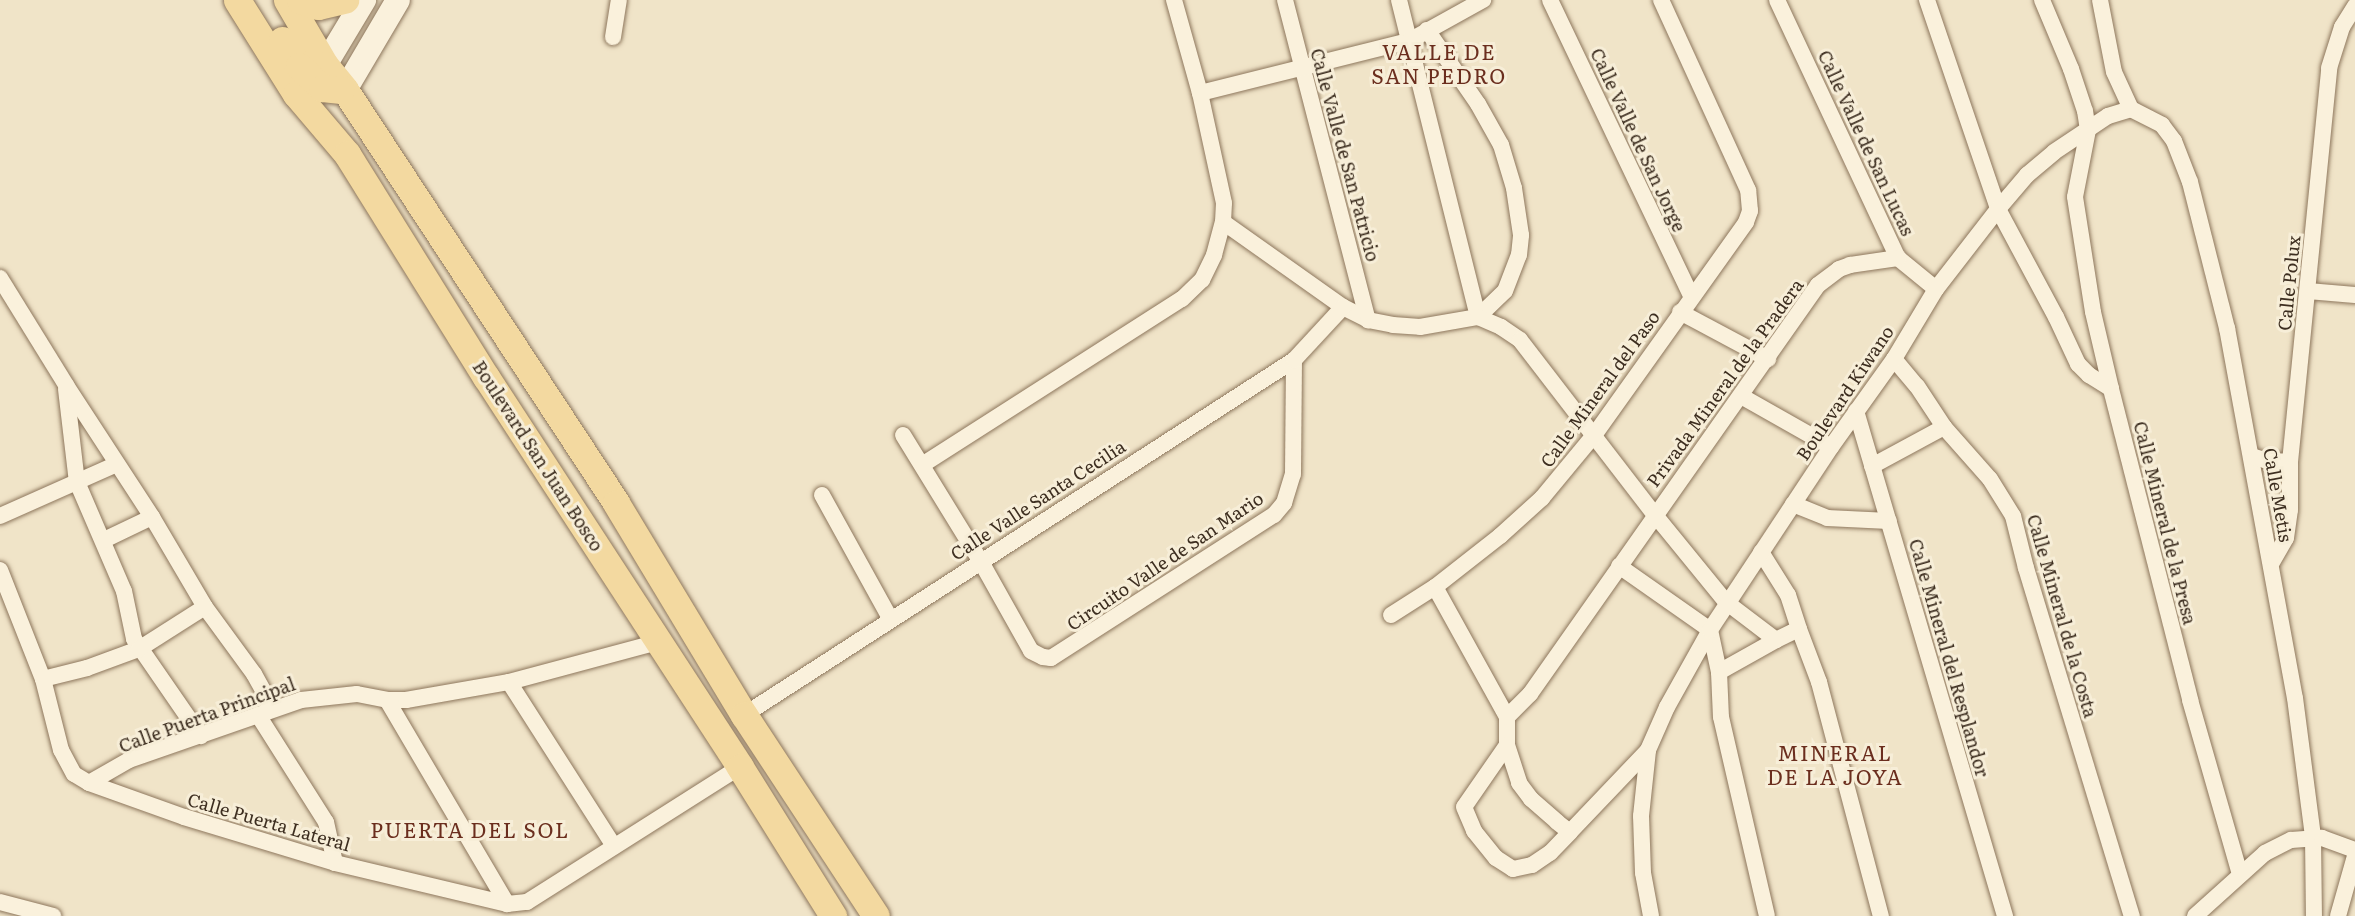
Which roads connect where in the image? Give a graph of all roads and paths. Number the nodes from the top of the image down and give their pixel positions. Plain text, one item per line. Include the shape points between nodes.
1 (237, 0) edge
2 (255, 0) edge
3 (286, 0) edge
4 (300, 0) edge
5 (345, 0) edge
6 (364, 0) edge
7 (398, 0) edge
8 (620, 0) edge
9 (1174, 0) edge
10 (1285, 0) edge
11 (1399, 0) edge
12 (1482, 0) edge
13 (1550, 0) edge
14 (1661, 0) edge
15 (1777, 0) edge
16 (1927, 0) edge
17 (2042, 0) edge
18 (2100, 0) edge
19 (2355, 6) edge
20 (1427, 30) junction
21 (613, 37) dead end
22 (1409, 41) junction
23 (1302, 69) junction
24 (331, 81) junction
25 (1200, 93) junction
26 (2131, 109) junction
27 (2088, 130) junction
28 (347, 154) junction
29 (1998, 209) junction
30 (1222, 222) junction
31 (1898, 258) junction
32 (0, 278) edge
33 (1936, 289) junction
34 (2308, 291) junction
35 (2355, 295) edge
36 (1691, 296) junction
37 (1343, 307) junction
38 (1680, 312) junction
39 (1478, 317) junction
40 (1368, 320) junction
41 (1767, 359) junction
42 (1894, 359) junction
43 (1294, 360) junction
44 (66, 385) junction
45 (2111, 389) junction
46 (1741, 396) junction
47 (1856, 411) junction
48 (1944, 427) junction
49 (522, 432) junction
50 (903, 435) dead end
51 (1595, 435) junction
52 (1830, 447) junction
53 (2251, 456) junction
54 (2290, 462) junction
55 (117, 464) junction
56 (922, 465) junction
57 (1872, 466) junction
58 (77, 482) junction
59 (822, 495) dead end
60 (616, 503) junction
61 (1792, 504) junction
62 (1655, 515) junction
63 (0, 516) edge
64 (152, 517) junction
65 (595, 519) junction
66 (1889, 521) junction
67 (104, 540) junction
68 (1761, 552) junction
69 (980, 560) junction
70 (2271, 564) junction
71 (1619, 566) junction
72 (0, 570) edge
73 (619, 581) junction
74 (1435, 587) junction
75 (1726, 602) junction
76 (205, 607) junction
77 (1391, 615) dead end
78 (890, 618) junction
79 (1799, 629) junction
80 (1710, 630) junction
81 (1776, 640) junction
82 (658, 642) junction
83 (139, 649) junction
84 (1719, 672) junction
85 (43, 679) junction
86 (509, 682) junction
87 (387, 700) junction
88 (264, 712) junction
89 (744, 715) junction
90 (1507, 717) junction
91 (201, 736) junction
92 (1507, 745) junction
93 (1648, 750) junction
94 (740, 767) junction
95 (89, 783) junction
96 (1570, 832) junction
97 (2313, 837) junction
98 (614, 846) junction
99 (2355, 850) edge
100 (2355, 856) edge
101 (334, 862) junction
102 (2240, 874) junction
103 (0, 902) edge
104 (507, 904) junction
105 (53, 916) edge
106 (833, 916) edge
107 (876, 916) edge
108 (1652, 916) edge
109 (1767, 916) edge
110 (1881, 916) edge
111 (2005, 916) edge
112 (2132, 916) edge
113 (2195, 916) edge
114 (2314, 916) edge
115 (2338, 916) edge

1 - 28 main road, Boulevard San Juan Bosco via 296,94
2 - 24 main road via 299,66
3 - 24 main road
4 - 5 main road via 328,6
6 - 24 street
7 - 24 street
8 - 21 street
9 - 25 street
10 - 23 street, Calle Valle de San Patricio
11 - 22 street
12 - 20 street
13 - 36 street, Calle Valle de San Jorge
14 - 36 street, Calle Mineral del Paso via 1751,202 1746,222
15 - 31 street, Calle Valle de San Lucas
16 - 29 street
17 - 27 street via 2071,69
18 - 26 street via 2114,72
19 - 34 street, Calle Polux via 2342,27 2329,68
20 - 22 street
20 - 39 street via 1501,145 1514,188 1521,235 1519,255 1505,291
22 - 23 street
22 - 39 street
23 - 25 street
23 - 40 street, Calle Valle de San Patricio
24 - 28 main road via 325,108
24 - 60 main road
25 - 30 street via 1222,184
26 - 27 street, Boulevard Kiwano via 2108,116
26 - 53 street, Calle Metis via 2162,125 2174,141 2190,182 2227,328
27 - 29 street, Boulevard Kiwano via 2027,175
27 - 45 street, Calle Mineral de la Presa via 2075,196 2093,312
28 - 49 main road, Boulevard San Juan Bosco
29 - 33 street, Boulevard Kiwano
29 - 45 street via 2078,364
30 - 37 street
30 - 56 street via 1214,255 1202,280 1182,299
31 - 33 street, Calle Valle de San Lucas
31 - 41 street, Privada Mineral de la Pradera via 1850,265 1828,276
32 - 44 street
33 - 42 street, Boulevard Kiwano
34 - 35 street
34 - 54 street, Calle Polux
36 - 38 street, Calle Mineral del Paso
37 - 40 street
37 - 43 street, Calle Valle Santa Cecilia
38 - 41 street
38 - 51 street, Calle Mineral del Paso
39 - 40 street via 1420,327
39 - 51 street via 1520,339
41 - 46 street, Privada Mineral de la Pradera
42 - 47 street, Boulevard Kiwano
42 - 48 street, Calle Mineral de la Costa
43 - 69 street, Calle Valle Santa Cecilia
43 - 69 street, Circuito Valle de San Mario via 1293,474 1284,503 1274,515 1059,655 1043,657 1031,651
44 - 55 street
44 - 58 street
45 - 102 street, Calle Mineral de la Presa via 2175,642
46 - 52 street
46 - 62 street, Privada Mineral de la Pradera
47 - 52 street, Boulevard Kiwano
47 - 57 street, Calle Mineral del Resplandor
48 - 57 street
48 - 112 street, Calle Mineral de la Costa via 1990,479 2013,516
49 - 65 main road via 543,441
49 - 73 main road, Boulevard San Juan Bosco
50 - 56 street
51 - 62 street
51 - 74 street, Calle Mineral del Paso via 1542,498
52 - 61 street, Boulevard Kiwano
53 - 54 street
53 - 70 street, Calle Metis
54 - 70 street, Calle Polux via 2286,538
55 - 58 street
55 - 64 street
56 - 69 street
57 - 66 street, Calle Mineral del Resplandor
58 - 63 street
58 - 67 street
59 - 78 street
60 - 65 main road
60 - 89 main road
61 - 66 street via 1827,518
61 - 68 street, Boulevard Kiwano
62 - 71 street, Privada Mineral de la Pradera
62 - 75 street
64 - 67 street
64 - 76 street
65 - 73 main road via 614,549
66 - 111 street, Calle Mineral del Resplandor
67 - 83 street via 124,591
68 - 75 street, Boulevard Kiwano
68 - 79 street via 1788,595
69 - 78 street, Calle Valle Santa Cecilia
70 - 97 street, Calle Metis via 2295,698
71 - 80 street
71 - 90 street, Privada Mineral de la Pradera via 1530,694
72 - 85 street
73 - 82 main road, Boulevard San Juan Bosco
74 - 77 street, Calle Mineral del Paso
74 - 90 street
75 - 80 street, Boulevard Kiwano
75 - 81 street
76 - 83 street
76 - 88 street via 266,694
78 - 89 street, Calle Valle Santa Cecilia
79 - 81 street
79 - 110 street via 1819,682
80 - 84 street
80 - 93 street, Boulevard Kiwano
81 - 84 street
82 - 86 street, Calle Puerta Principal
82 - 94 main road, Boulevard San Juan Bosco
83 - 85 street
83 - 91 street
84 - 109 street via 1720,717
85 - 95 street, Calle Puerta Lateral via 54,732 67,764
86 - 87 street, Calle Puerta Principal
86 - 98 street
87 - 88 street, Calle Puerta Principal via 357,693 336,695 301,700
87 - 104 street
88 - 91 street, Calle Puerta Principal
88 - 101 street via 326,822
89 - 107 main road
90 - 92 street
91 - 95 street, Calle Puerta Principal via 129,760
92 - 96 street via 1512,766 1531,799
92 - 96 street via 1464,807 1474,831 1496,858 1513,869 1532,865
93 - 96 street
93 - 108 street via 1641,816 1644,873
94 - 98 street, Calle Puerta Lateral
94 - 106 main road, Boulevard San Juan Bosco
95 - 101 street, Calle Puerta Lateral via 205,824
97 - 99 street
97 - 102 street via 2280,845
97 - 114 street, Calle Metis
98 - 104 street, Calle Puerta Lateral via 537,898
100 - 115 street
101 - 104 street, Calle Puerta Lateral
102 - 113 street
103 - 105 street

